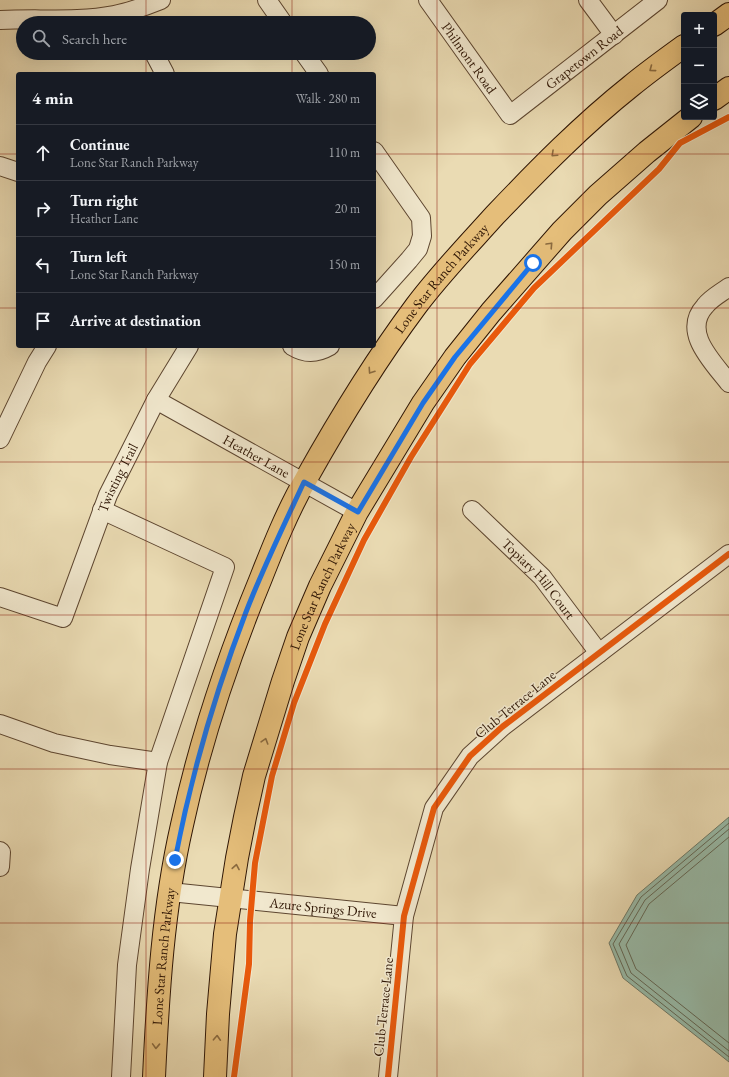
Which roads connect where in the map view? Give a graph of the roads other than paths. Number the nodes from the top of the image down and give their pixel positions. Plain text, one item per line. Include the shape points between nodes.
1 (161, 0) edge
2 (267, 0) edge
3 (428, 0) edge
4 (588, 0) edge
5 (658, 0) edge
6 (729, 14) edge
7 (105, 16) edge
8 (138, 16) edge
9 (278, 16) edge
10 (0, 20) edge
11 (16, 20) edge
12 (717, 23) edge
13 (614, 35) junction
14 (681, 48) edge
15 (158, 60) edge
16 (309, 60) edge
17 (164, 72) edge
18 (318, 72) edge
19 (729, 88) edge
20 (717, 97) edge
21 (510, 115) joint
22 (686, 120) edge
23 (376, 154) edge
24 (0, 166) edge
25 (16, 171) edge
26 (729, 287) edge
27 (376, 297) edge
28 (46, 348) edge
29 (187, 348) edge
30 (296, 348) edge
31 (326, 348) edge
32 (729, 383) edge
33 (156, 400) junction
34 (0, 439) edge
35 (304, 482) junction
36 (102, 510) junction
37 (472, 510) dead end
38 (358, 512) junction
39 (729, 554) edge
40 (0, 597) edge
41 (599, 653) junction
42 (0, 724) edge
43 (158, 762) junction
44 (170, 892) junction
45 (230, 898) junction
46 (404, 916) junction
47 (120, 1077) edge
48 (154, 1077) edge
49 (215, 1077) edge
50 (388, 1077) edge

1 - 8 street
2 - 9 street
3 - 21 street, Philmont Road
4 - 13 street
5 - 13 street, Grapetown Road
6 - 12 main road
7 - 8 street
10 - 11 street
13 - 21 street, Grapetown Road
14 -> 35 main road, Lone Star Ranch Parkway via 629,87 573,136 444,270 354,396
15 - 17 street
16 - 18 street
19 - 20 main road
38 -> 22 main road, Lone Star Ranch Parkway via 423,403 455,357 496,306 598,195
23 - 27 street via 421,218 422,236 418,249
24 - 25 street
26 - 32 street via 706,304 700,311 696,325 697,337 703,348
28 - 34 street
29 - 33 street, Twisting Trail
30 - 31 street via 305,352
33 - 35 street, Heather Lane
33 - 36 street, Twisting Trail
35 - 38 street, Heather Lane
35 - 44 main road, Lone Star Ranch Parkway via 246,613 209,722 181,826
36 - 40 street, Twisting Trail via 63,618
36 - 43 street via 225,567
37 - 41 street, Topiary Hill Court via 542,577
45 -> 38 main road, Lone Star Ranch Parkway via 254,776 283,681 320,586
39 - 41 street, Club Terrace Lane
41 - 46 street, Club Terrace Lane via 502,727 470,756 434,808
42 - 43 street via 54,743
43 - 47 street via 127,965
44 - 45 street, Azure Springs Drive
44 -> 48 main road, Lone Star Ranch Parkway via 160,980
45 - 46 street, Azure Springs Drive
49 -> 45 main road, Lone Star Ranch Parkway via 221,973
46 - 50 street, Club Terrace Lane

